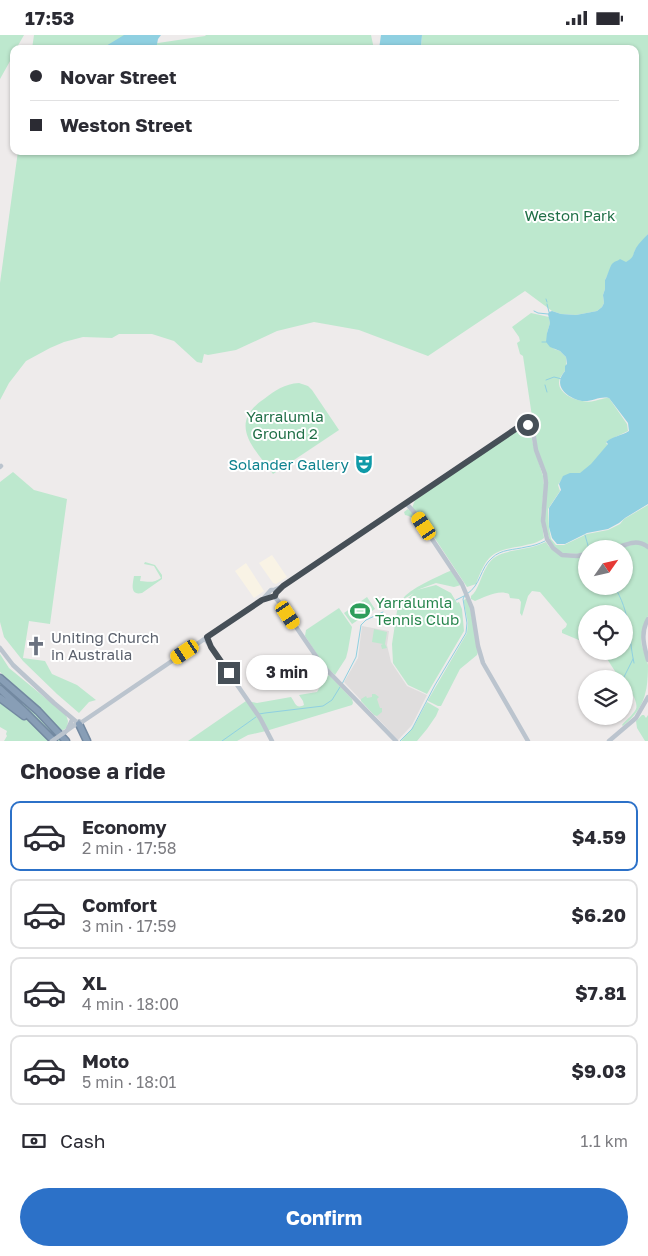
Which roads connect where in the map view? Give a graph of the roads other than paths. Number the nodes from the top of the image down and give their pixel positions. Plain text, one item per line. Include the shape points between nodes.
1 (523, 424) junction
2 (532, 429) junction
3 (407, 502) junction
4 (633, 543) edge
5 (648, 547) edge
6 (578, 556) edge
7 (274, 594) junction
8 (648, 619) edge
9 (206, 638) junction
10 (0, 648) edge
11 (648, 661) edge
12 (0, 674) edge
13 (0, 678) edge
14 (0, 689) edge
15 (648, 697) edge
16 (0, 698) edge
17 (38, 711) junction
18 (76, 722) junction
19 (53, 740) edge
20 (66, 741) edge
21 (87, 741) edge
22 (272, 741) edge
23 (396, 741) edge
24 (528, 741) edge
25 (609, 741) edge

1 - 2 main road
1 - 2 main road via 531,419
1 - 3 main road
2 - 6 main road via 546,483 543,521 548,540 562,555
3 - 7 main road
3 - 24 main road via 466,591 483,663
4 - 5 main road via 643,543
7 - 9 main road
7 - 23 main road via 322,665
8 - 11 main road via 643,640
9 - 18 main road via 99,711
9 - 22 main road
10 - 18 main road via 13,665
12 - 17 highway
13 - 17 highway
14 - 19 highway
15 - 25 main road via 636,718
16 - 19 highway
17 - 20 highway
18 - 19 main road, bridge
18 - 21 highway

